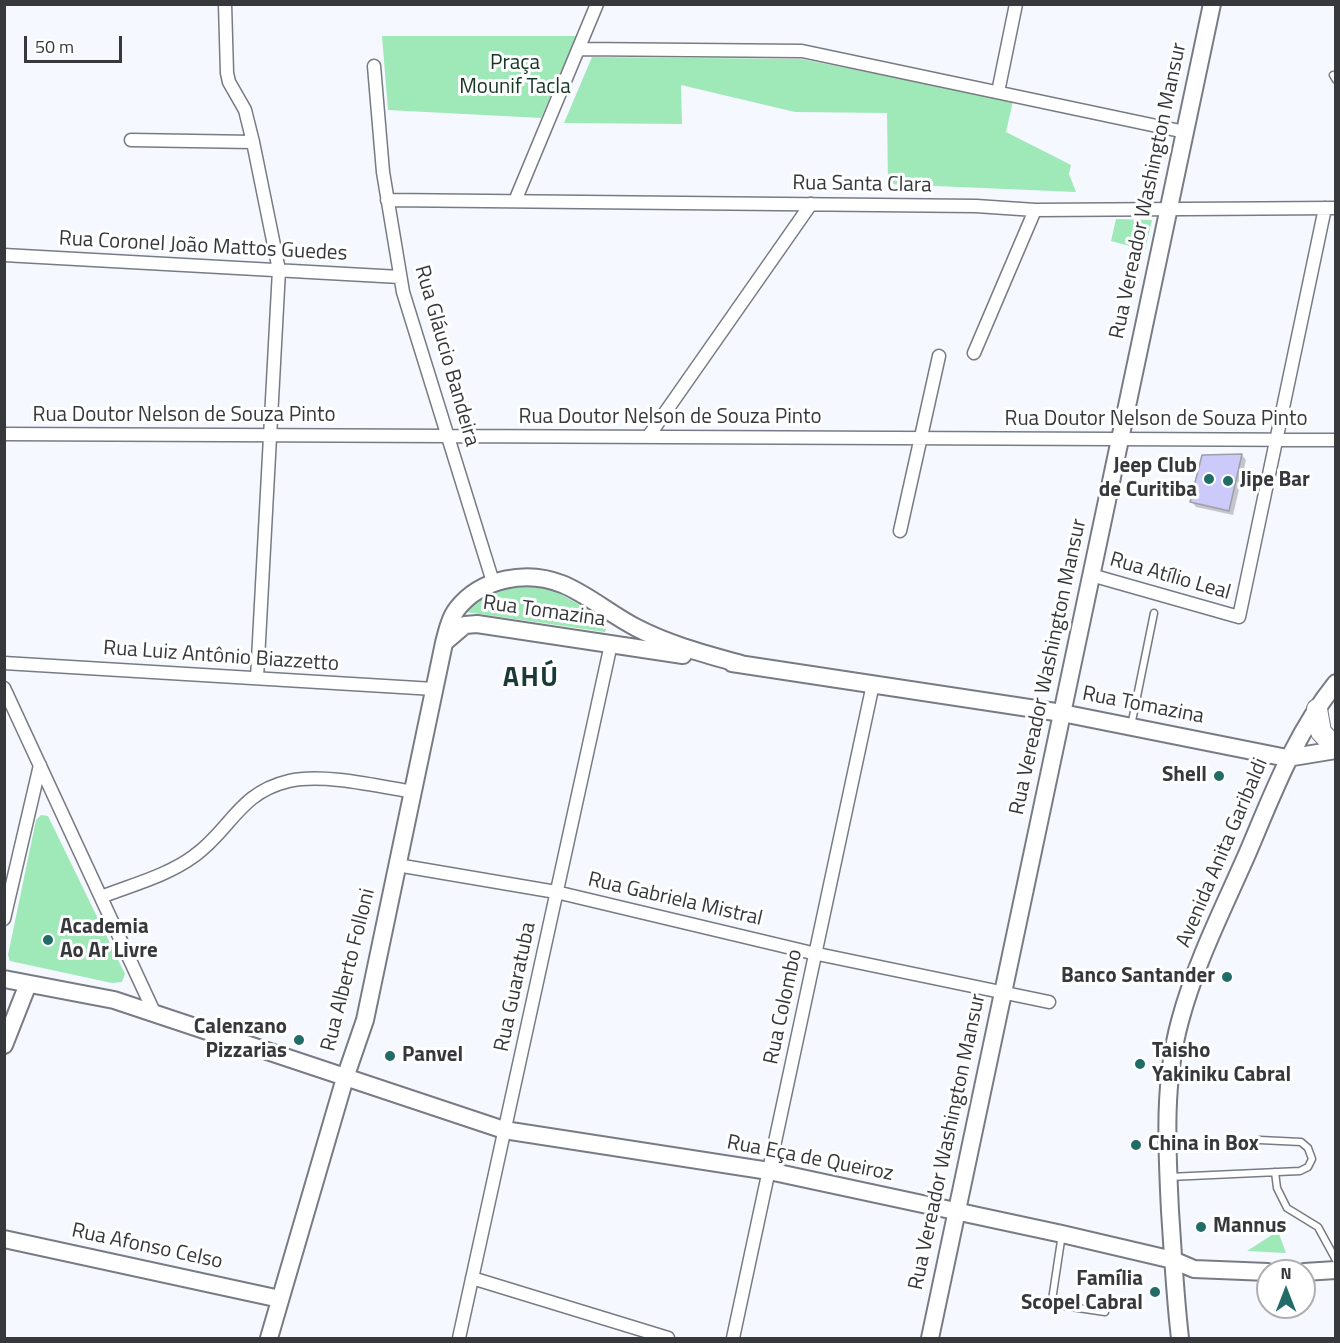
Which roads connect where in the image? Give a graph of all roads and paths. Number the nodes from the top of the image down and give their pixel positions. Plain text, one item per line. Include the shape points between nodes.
1 (225, 4) edge
2 (597, 4) edge
3 (1016, 4) edge
4 (1212, 4) edge
5 (578, 49) junction
6 (374, 66) dead end
7 (998, 93) junction
8 (1185, 132) junction
9 (131, 140) dead end
10 (253, 142) junction
11 (387, 200) junction
12 (515, 201) junction
13 (811, 204) junction
14 (1330, 208) edge
15 (1168, 209) junction
16 (1035, 210) junction
17 (4, 255) edge
18 (279, 270) junction
19 (400, 277) junction
20 (974, 353) dead end
21 (939, 356) dead end
22 (4, 434) edge
23 (270, 435) junction
24 (449, 436) junction
25 (648, 437) junction
26 (920, 438) junction
27 (1120, 439) junction
28 (1276, 440) junction
29 (1335, 440) edge
30 (900, 531) dead end
31 (1091, 575) junction
32 (493, 582) junction
33 (1154, 612) dead end
34 (610, 613) junction
35 (444, 643) junction
36 (611, 644) junction
37 (4, 663) edge
38 (741, 664) junction
39 (257, 678) junction
40 (1335, 683) edge
41 (873, 684) junction
42 (4, 688) edge
43 (434, 689) junction
44 (1317, 709) junction
45 (1062, 712) junction
46 (1130, 726) junction
47 (1335, 749) edge
48 (1287, 758) junction
49 (40, 765) junction
50 (413, 792) junction
51 (397, 866) junction
52 (556, 892) junction
53 (101, 897) junction
54 (4, 919) edge
55 (815, 954) junction
56 (4, 980) edge
57 (28, 984) junction
58 (1003, 993) junction
59 (1049, 1002) dead end
60 (154, 1012) junction
61 (4, 1045) edge
62 (345, 1078) junction
63 (504, 1130) junction
64 (1260, 1140) dead end
65 (770, 1171) junction
66 (1275, 1172) junction
67 (1168, 1177) junction
68 (956, 1212) junction
69 (1062, 1234) junction
70 (4, 1239) edge
71 (1173, 1260) junction
72 (1335, 1260) edge
73 (1335, 1270) edge
74 (1316, 1271) edge
75 (1256, 1272) edge
76 (472, 1278) junction
77 (280, 1299) junction
78 (1105, 1312) dead end
79 (269, 1338) edge
80 (459, 1338) edge
81 (668, 1338) edge
82 (733, 1338) edge
83 (930, 1338) edge
84 (1180, 1338) edge

1 - 10 street via 227,73 245,110
2 - 5 street
3 - 7 street
4 - 8 main road, Rua Vereador Washington Mansur
5 - 7 street via 802,51
5 - 12 street
6 - 11 street, Rua Gláucio Bandeira
7 - 8 street
8 - 15 main road, Rua Vereador Washington Mansur
9 - 10 street
10 - 18 street
11 - 12 street, Rua Santa Clara
11 - 19 street, Rua Gláucio Bandeira
12 - 13 street, Rua Santa Clara
13 - 16 street, Rua Santa Clara
13 - 25 street
14 - 15 street, Rua Santa Clara
14 - 28 street
15 - 16 street, Rua Santa Clara
15 - 27 main road, Rua Vereador Washington Mansur
16 - 20 street
17 - 18 street, Rua Coronel João Mattos Guedes
18 - 19 street, Rua Coronel João Mattos Guedes
18 - 23 street
19 - 24 street, Rua Gláucio Bandeira
21 - 26 street
22 - 23 street, Rua Doutor Nelson de Souza Pinto
23 - 24 street, Rua Doutor Nelson de Souza Pinto
23 - 39 street
24 - 25 street, Rua Doutor Nelson de Souza Pinto
24 - 32 street, Rua Gláucio Bandeira
25 - 26 street, Rua Doutor Nelson de Souza Pinto
26 - 27 street, Rua Doutor Nelson de Souza Pinto
26 - 30 street
27 - 28 street, Rua Doutor Nelson de Souza Pinto
27 - 31 main road, Rua Vereador Washington Mansur
28 - 29 street, Rua Doutor Nelson de Souza Pinto
28 - 31 street, Rua Atílio Leal via 1239,617
31 - 45 main road, Rua Vereador Washington Mansur
32 - 34 main road, Rua Tomazina via 545,579 576,591
32 - 35 main road, Rua Tomazina via 457,609
33 - 46 lane
34 - 36 main road
34 - 38 main road, Rua Tomazina via 685,648
35 - 36 main road, Rua Tomazina via 465,625 477,624
35 - 43 main road, Rua Alberto Folloni
36 - 38 main road, Rua Tomazina
36 - 52 street, Rua Guaratuba
37 - 39 street, Rua Luiz Antônio Biazzetto
38 - 41 main road, Rua Tomazina
39 - 43 street, Rua Luiz Antônio Biazzetto
40 - 44 main road, Avenida Anita Garibaldi
41 - 45 main road, Rua Tomazina
41 - 55 street, Rua Colombo
42 - 49 street
43 - 50 main road, Rua Alberto Folloni
44 - 47 main road via 1321,732
44 - 48 main road, Avenida Anita Garibaldi
45 - 46 main road, Rua Tomazina
45 - 58 main road, Rua Vereador Washington Mansur
46 - 48 main road, Rua Tomazina
47 - 48 main road
48 - 67 main road, Avenida Anita Garibaldi via 1180,1021 1168,1104
49 - 53 street
49 - 54 street
50 - 51 main road, Rua Alberto Folloni
50 - 53 street via 309,779 271,787 243,804 210,842 188,860
51 - 52 street, Rua Gabriela Mistral
51 - 62 main road, Rua Alberto Folloni via 364,1020
52 - 55 street, Rua Gabriela Mistral
52 - 63 street, Rua Guaratuba
53 - 60 street
55 - 58 street, Rua Gabriela Mistral
55 - 65 street, Rua Colombo
56 - 57 main road, Rua Eça de Queiroz
57 - 60 main road, Rua Eça de Queiroz via 114,1000
57 - 61 main road
58 - 59 street, Rua Gabriela Mistral
58 - 68 main road, Rua Vereador Washington Mansur
60 - 62 main road, Rua Eça de Queiroz
62 - 63 main road, Rua Eça de Queiroz
62 - 77 main road, Rua Alberto Folloni
63 - 65 main road, Rua Eça de Queiroz
63 - 76 street, Rua Guaratuba
64 - 66 lane via 1301,1142 1308,1148 1312,1159 1308,1167
65 - 68 main road, Rua Eça de Queiroz
65 - 82 street, Rua Colombo
66 - 67 lane
66 - 72 lane via 1277,1188 1287,1208 1318,1227
67 - 71 main road, Avenida Anita Garibaldi
68 - 69 main road, Rua Eça de Queiroz
68 - 83 main road, Rua Vereador Washington Mansur
69 - 71 main road, Rua Eça de Queiroz
69 - 78 lane via 1052,1300 1058,1305
70 - 77 main road, Rua Afonso Celso
71 - 75 main road, Rua Eça de Queiroz via 1194,1269
71 - 84 main road, Avenida Anita Garibaldi
73 - 74 main road
76 - 80 street, Rua Guaratuba
76 - 81 street
77 - 79 main road, Rua Alberto Folloni

